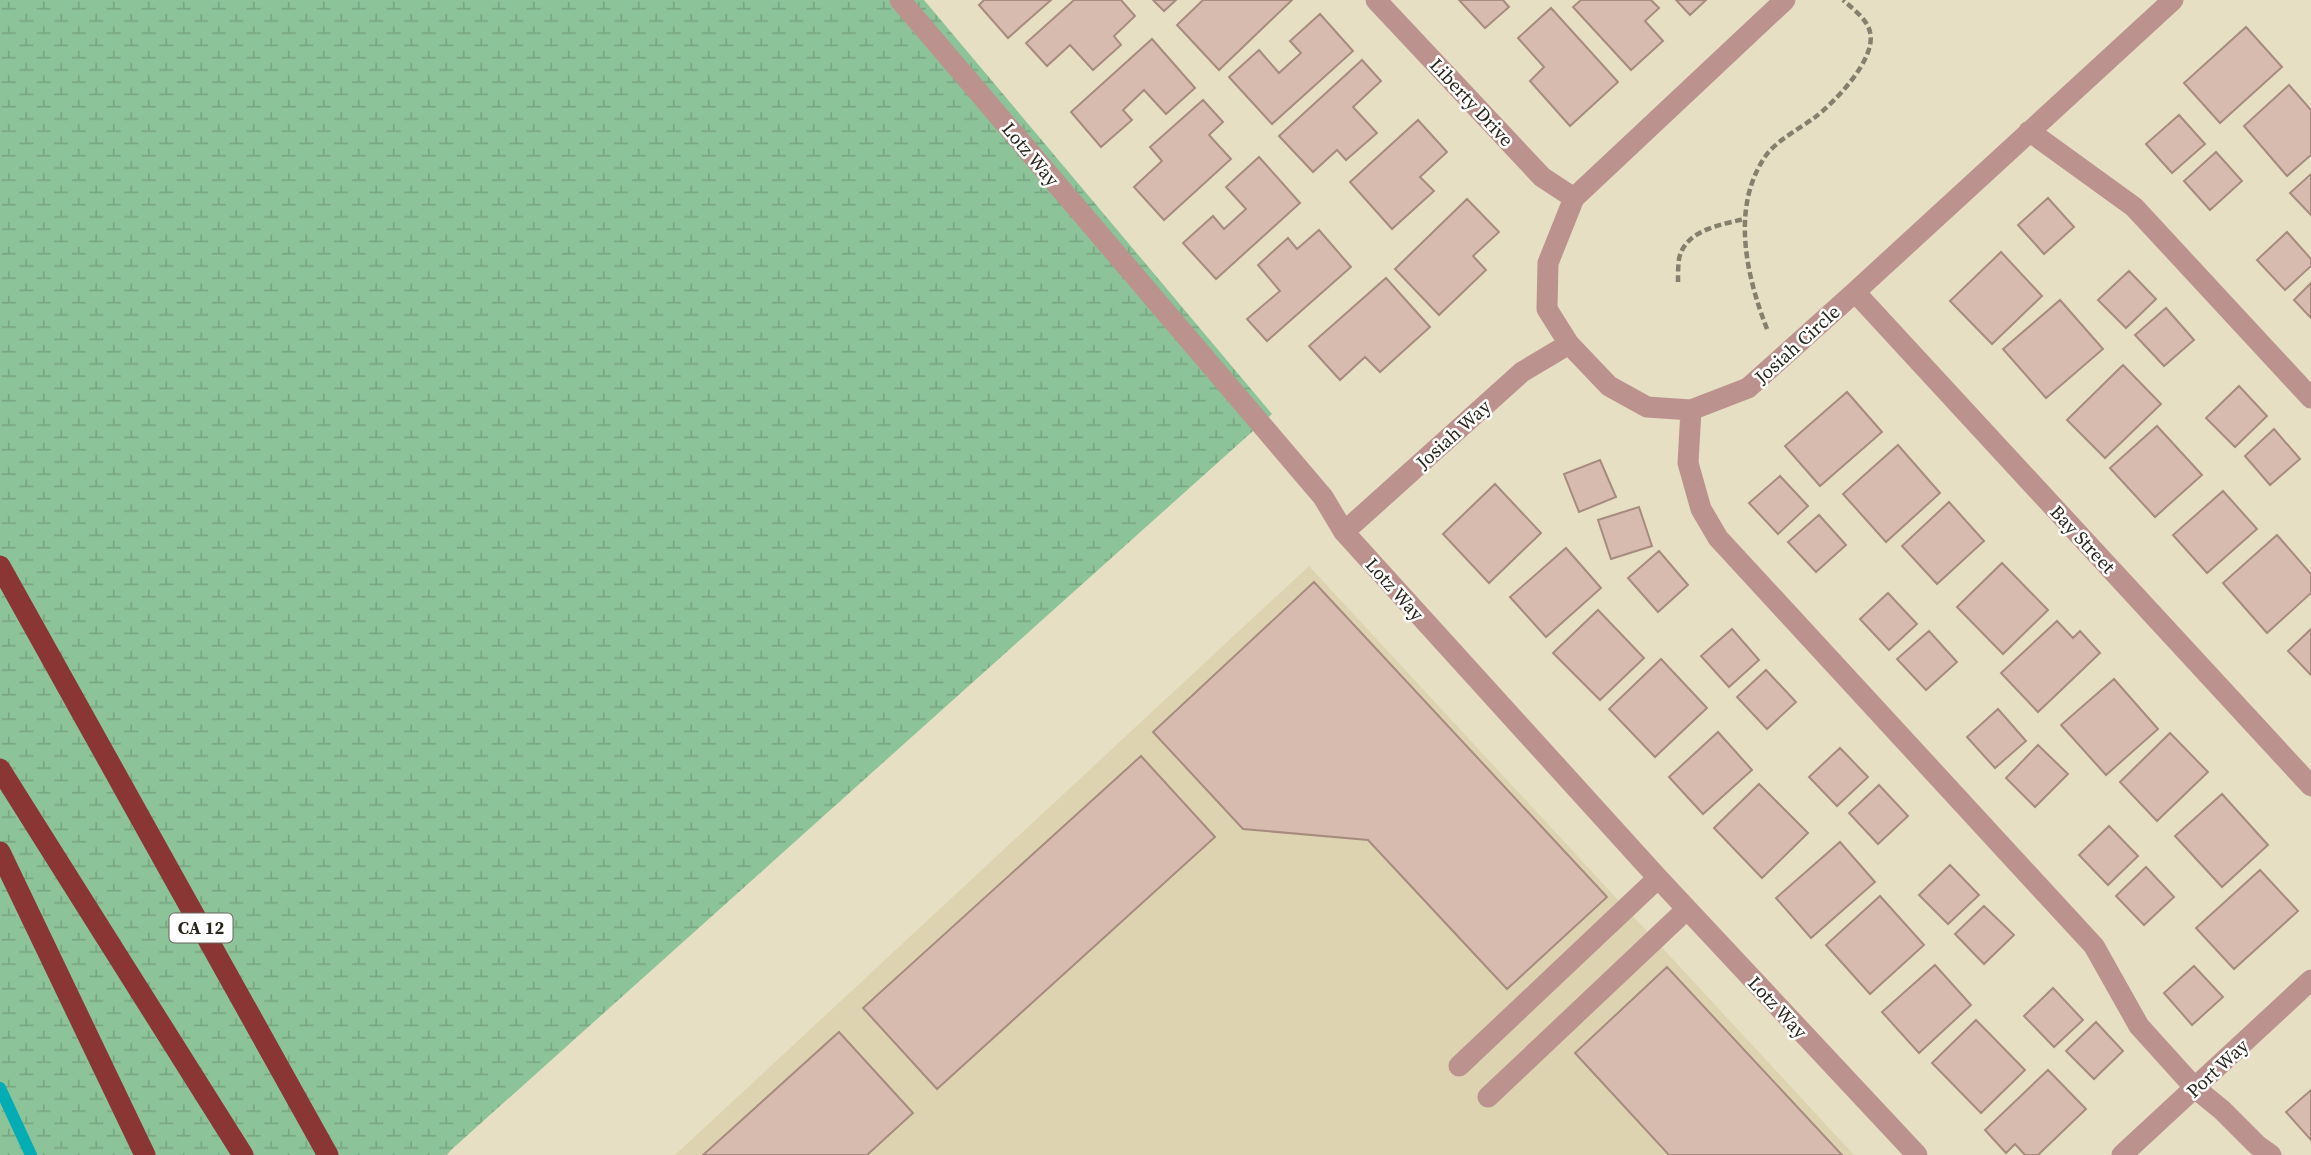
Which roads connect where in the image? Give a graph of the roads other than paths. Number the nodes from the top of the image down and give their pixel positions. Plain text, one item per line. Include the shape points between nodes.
1 (900, 0) edge
2 (1376, 0) edge
3 (1785, 0) edge
4 (2173, 0) edge
5 (2029, 131) junction
6 (1573, 198) junction
7 (1855, 292) junction
8 (1569, 344) junction
9 (2311, 398) edge
10 (1691, 411) junction
11 (1344, 532) junction
12 (0, 566) edge
13 (0, 768) edge
14 (2311, 786) edge
15 (0, 852) edge
16 (1658, 878) junction
17 (1687, 909) junction
18 (2311, 980) edge
19 (1459, 1066) dead end
20 (2194, 1088) junction
21 (1488, 1097) dead end
22 (145, 1155) edge
23 (243, 1155) edge
24 (328, 1155) edge
25 (1917, 1155) edge
26 (2122, 1155) edge
27 (2271, 1155) edge

1 - 11 street, Lotz Way via 1323,497
2 - 6 street, Liberty Drive via 1542,177
3 - 6 street, Josiah Circle
4 - 5 street, Josiah Circle
5 - 7 street, Josiah Circle
5 - 9 street via 2134,207
6 - 8 street, Josiah Circle via 1548,263 1548,309
7 - 10 street, Josiah Circle via 1748,388
7 - 14 street, Bay Street
8 - 10 street, Josiah Circle via 1609,386 1647,407
8 - 11 street, Josiah Way via 1522,372
10 - 20 street via 1688,463 1701,509 1718,538 2094,946 2139,1026
11 - 16 street, Lotz Way
12 - 24 highway, CA 12
13 - 23 highway
15 - 22 highway
16 - 17 street, Lotz Way
16 - 19 street
17 - 21 street
17 - 25 street, Lotz Way
18 - 20 street, Port Way
20 - 26 street, Port Way
20 - 27 street

